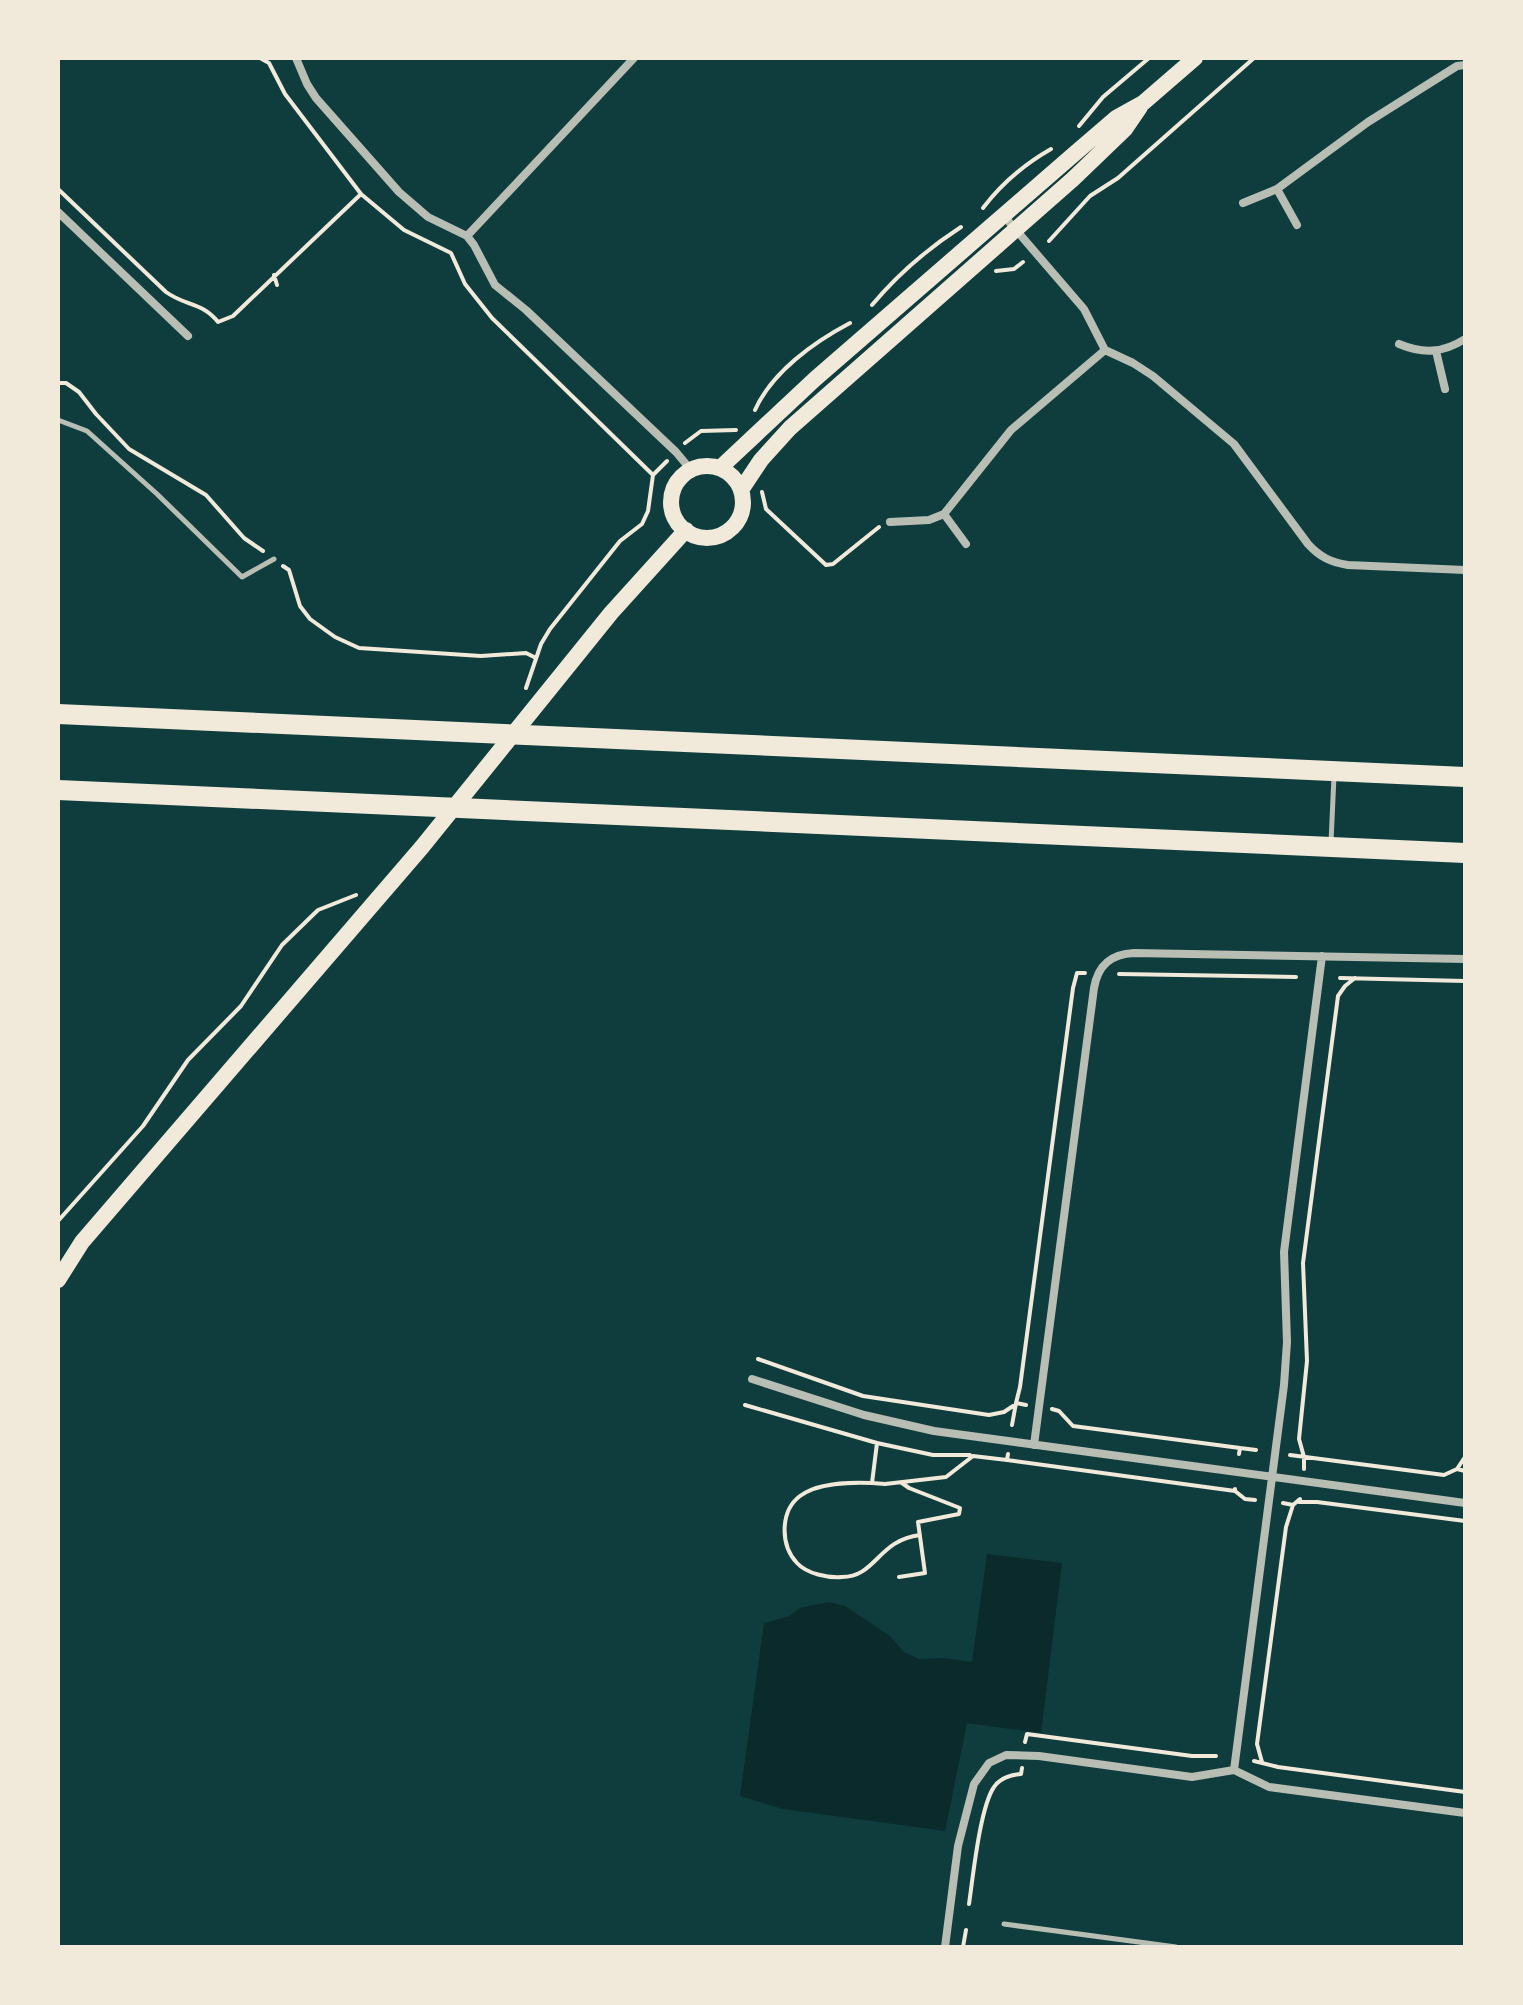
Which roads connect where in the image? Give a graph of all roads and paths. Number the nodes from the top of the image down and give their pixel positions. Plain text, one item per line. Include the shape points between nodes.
1 (260, 58) edge
2 (296, 58) edge
3 (634, 58) edge
4 (1149, 58) edge
5 (1195, 58) edge
6 (1254, 58) edge
7 (1465, 65) edge
8 (1143, 103) junction
9 (1073, 132) dead end
10 (1052, 148) dead end
11 (58, 189) edge
12 (1277, 189) junction
13 (361, 194) junction
14 (1243, 203) dead end
15 (981, 211) dead end
16 (58, 212) edge
17 (1004, 216) junction
18 (972, 220) dead end
19 (1297, 225) dead end
20 (1017, 230) junction
21 (467, 236) junction
22 (1049, 241) dead end
23 (1023, 262) dead end
24 (274, 275) junction
25 (989, 275) dead end
26 (277, 285) dead end
27 (866, 311) dead end
28 (854, 322) dead end
29 (188, 336) dead end
30 (1465, 339) edge
31 (1399, 344) dead end
32 (1105, 350) junction
33 (1436, 351) junction
34 (58, 383) edge
35 (1445, 389) dead end
36 (751, 417) dead end
37 (58, 420) edge
38 (741, 427) dead end
39 (689, 439) dead end
40 (659, 468) dead end
41 (720, 468) junction
42 (691, 470) junction
43 (653, 475) junction
44 (765, 486) dead end
45 (741, 490) junction
46 (944, 514) junction
47 (890, 522) joint
48 (686, 530) junction
49 (966, 544) dead end
50 (274, 559) junction
51 (1465, 570) edge
52 (536, 658) junction
53 (523, 694) dead end
54 (58, 714) edge
55 (1334, 771) junction
56 (1465, 777) edge
57 (58, 790) edge
58 (1331, 847) junction
59 (1465, 853) edge
60 (363, 890) dead end
61 (1322, 956) junction
62 (1465, 959) edge
63 (1085, 973) dead end
64 (1119, 974) dead end
65 (1296, 977) dead end
66 (1340, 978) dead end
67 (1355, 978) junction
68 (1465, 981) edge
69 (58, 1221) edge
70 (58, 1280) edge
71 (758, 1359) dead end
72 (752, 1379) dead end
73 (1014, 1404) junction
74 (745, 1405) dead end
75 (1026, 1405) dead end
76 (1052, 1409) dead end
77 (1012, 1425) dead end
78 (877, 1443) junction
79 (1034, 1445) junction
80 (1256, 1450) dead end
81 (1008, 1451) dead end
82 (1290, 1455) dead end
83 (973, 1456) junction
84 (1304, 1457) junction
85 (1465, 1457) edge
86 (1007, 1460) junction
87 (1304, 1469) dead end
88 (1457, 1469) junction
89 (1465, 1471) edge
90 (1273, 1477) junction
91 (901, 1482) junction
92 (872, 1483) junction
93 (1235, 1483) dead end
94 (1235, 1491) junction
95 (1301, 1493) dead end
96 (1255, 1500) dead end
97 (1283, 1503) dead end
98 (1296, 1503) junction
99 (1465, 1503) edge
100 (1465, 1521) edge
101 (920, 1535) junction
102 (899, 1577) dead end
103 (1025, 1742) dead end
104 (1216, 1756) dead end
105 (1254, 1761) dead end
106 (1262, 1762) junction
107 (1022, 1766) dead end
108 (1234, 1770) junction
109 (1465, 1792) edge
110 (1465, 1813) edge
111 (969, 1904) dead end
112 (1004, 1924) dead end
113 (966, 1930) dead end
114 (1164, 1946) edge
115 (945, 1947) edge
116 (963, 1947) edge
117 (1176, 1947) edge

1 - 13 path via 269,63 285,94
2 - 21 street via 316,98 399,192 428,217
3 - 21 street
4 - 9 path via 1096,104
5 - 8 main road
6 - 22 path via 1118,178 1090,196
7 - 12 street via 1368,122
8 - 17 main road via 1116,118
8 - 20 main road via 1125,129
10 - 15 path via 1000,186
11 - 24 path via 166,292 197,304 218,322 233,316
12 - 14 street
12 - 19 street
13 - 24 path
13 - 43 path via 404,230 451,253 465,284 492,318
16 - 29 street
17 - 20 street
17 - 41 main road
18 - 27 path via 938,241
20 - 32 street via 1084,309
20 - 45 main road via 801,418
21 - 42 street via 495,285
23 - 25 path
24 - 26 path
28 - 36 path via 824,337 779,376
30 - 33 street
31 - 33 street via 1425,353
32 - 46 street via 1011,430
32 - 51 street via 1153,376 1234,444 1320,556 1348,565
33 - 35 street
34 - 50 path via 79,392 129,449 206,495 244,538
37 - 50 lane via 87,431 242,577
38 - 39 path via 701,431
40 - 43 path
41 - 42 main road
41 - 45 main road
42 - 48 main road via 681,477 672,499 673,511
43 - 52 path via 646,518 620,541 550,629
44 - 47 path via 761,495 766,509 826,565
45 - 48 main road via 742,512 729,531 707,537
46 - 47 street
46 - 49 street
48 - 70 main road via 82,1242
50 - 52 path via 289,570 300,606 310,619 359,648 481,656 526,653
52 - 53 path
54 - 55 highway
55 - 56 highway
55 - 58 lane
57 - 58 highway
58 - 59 highway
60 - 69 path via 305,920 241,1006 188,1060 143,1126
61 - 62 street
61 - 79 street via 1134,953 1113,957 1098,973
61 - 90 street via 1285,1241 1286,1364
63 - 73 path via 1077,973 1073,988
64 - 65 path
66 - 67 path
67 - 68 path
67 - 84 path via 1338,996 1305,1247 1307,1361 1299,1439
71 - 73 path via 892,1402 989,1415
72 - 79 street via 899,1425
73 - 75 path
73 - 77 path
74 - 78 path
76 - 80 path via 1073,1426
78 - 83 path via 933,1455
78 - 92 path
79 - 90 street
81 - 86 path
82 - 84 path
83 - 86 path
83 - 91 path via 946,1477
84 - 87 path
84 - 88 path via 1444,1475
85 - 88 path
86 - 94 path
88 - 89 path
90 - 99 street
90 - 108 street
91 - 92 path
91 - 101 path via 960,1508 959,1514 918,1522
92 - 101 path via 814,1489 794,1502 785,1532 796,1562 824,1575 851,1577 890,1545
93 - 94 path
94 - 96 path
95 - 98 path
97 - 98 path
98 - 100 path
98 - 106 path via 1286,1527 1257,1744
101 - 102 path via 925,1573
103 - 104 path via 1027,1734
105 - 106 path
106 - 109 path
107 - 111 path via 1021,1774 1005,1777 991,1791
108 - 110 street via 1269,1787
108 - 115 street via 1192,1777 1020,1754 989,1763 974,1784 964,1820
112 - 114 lane
113 - 116 path
114 - 117 lane

